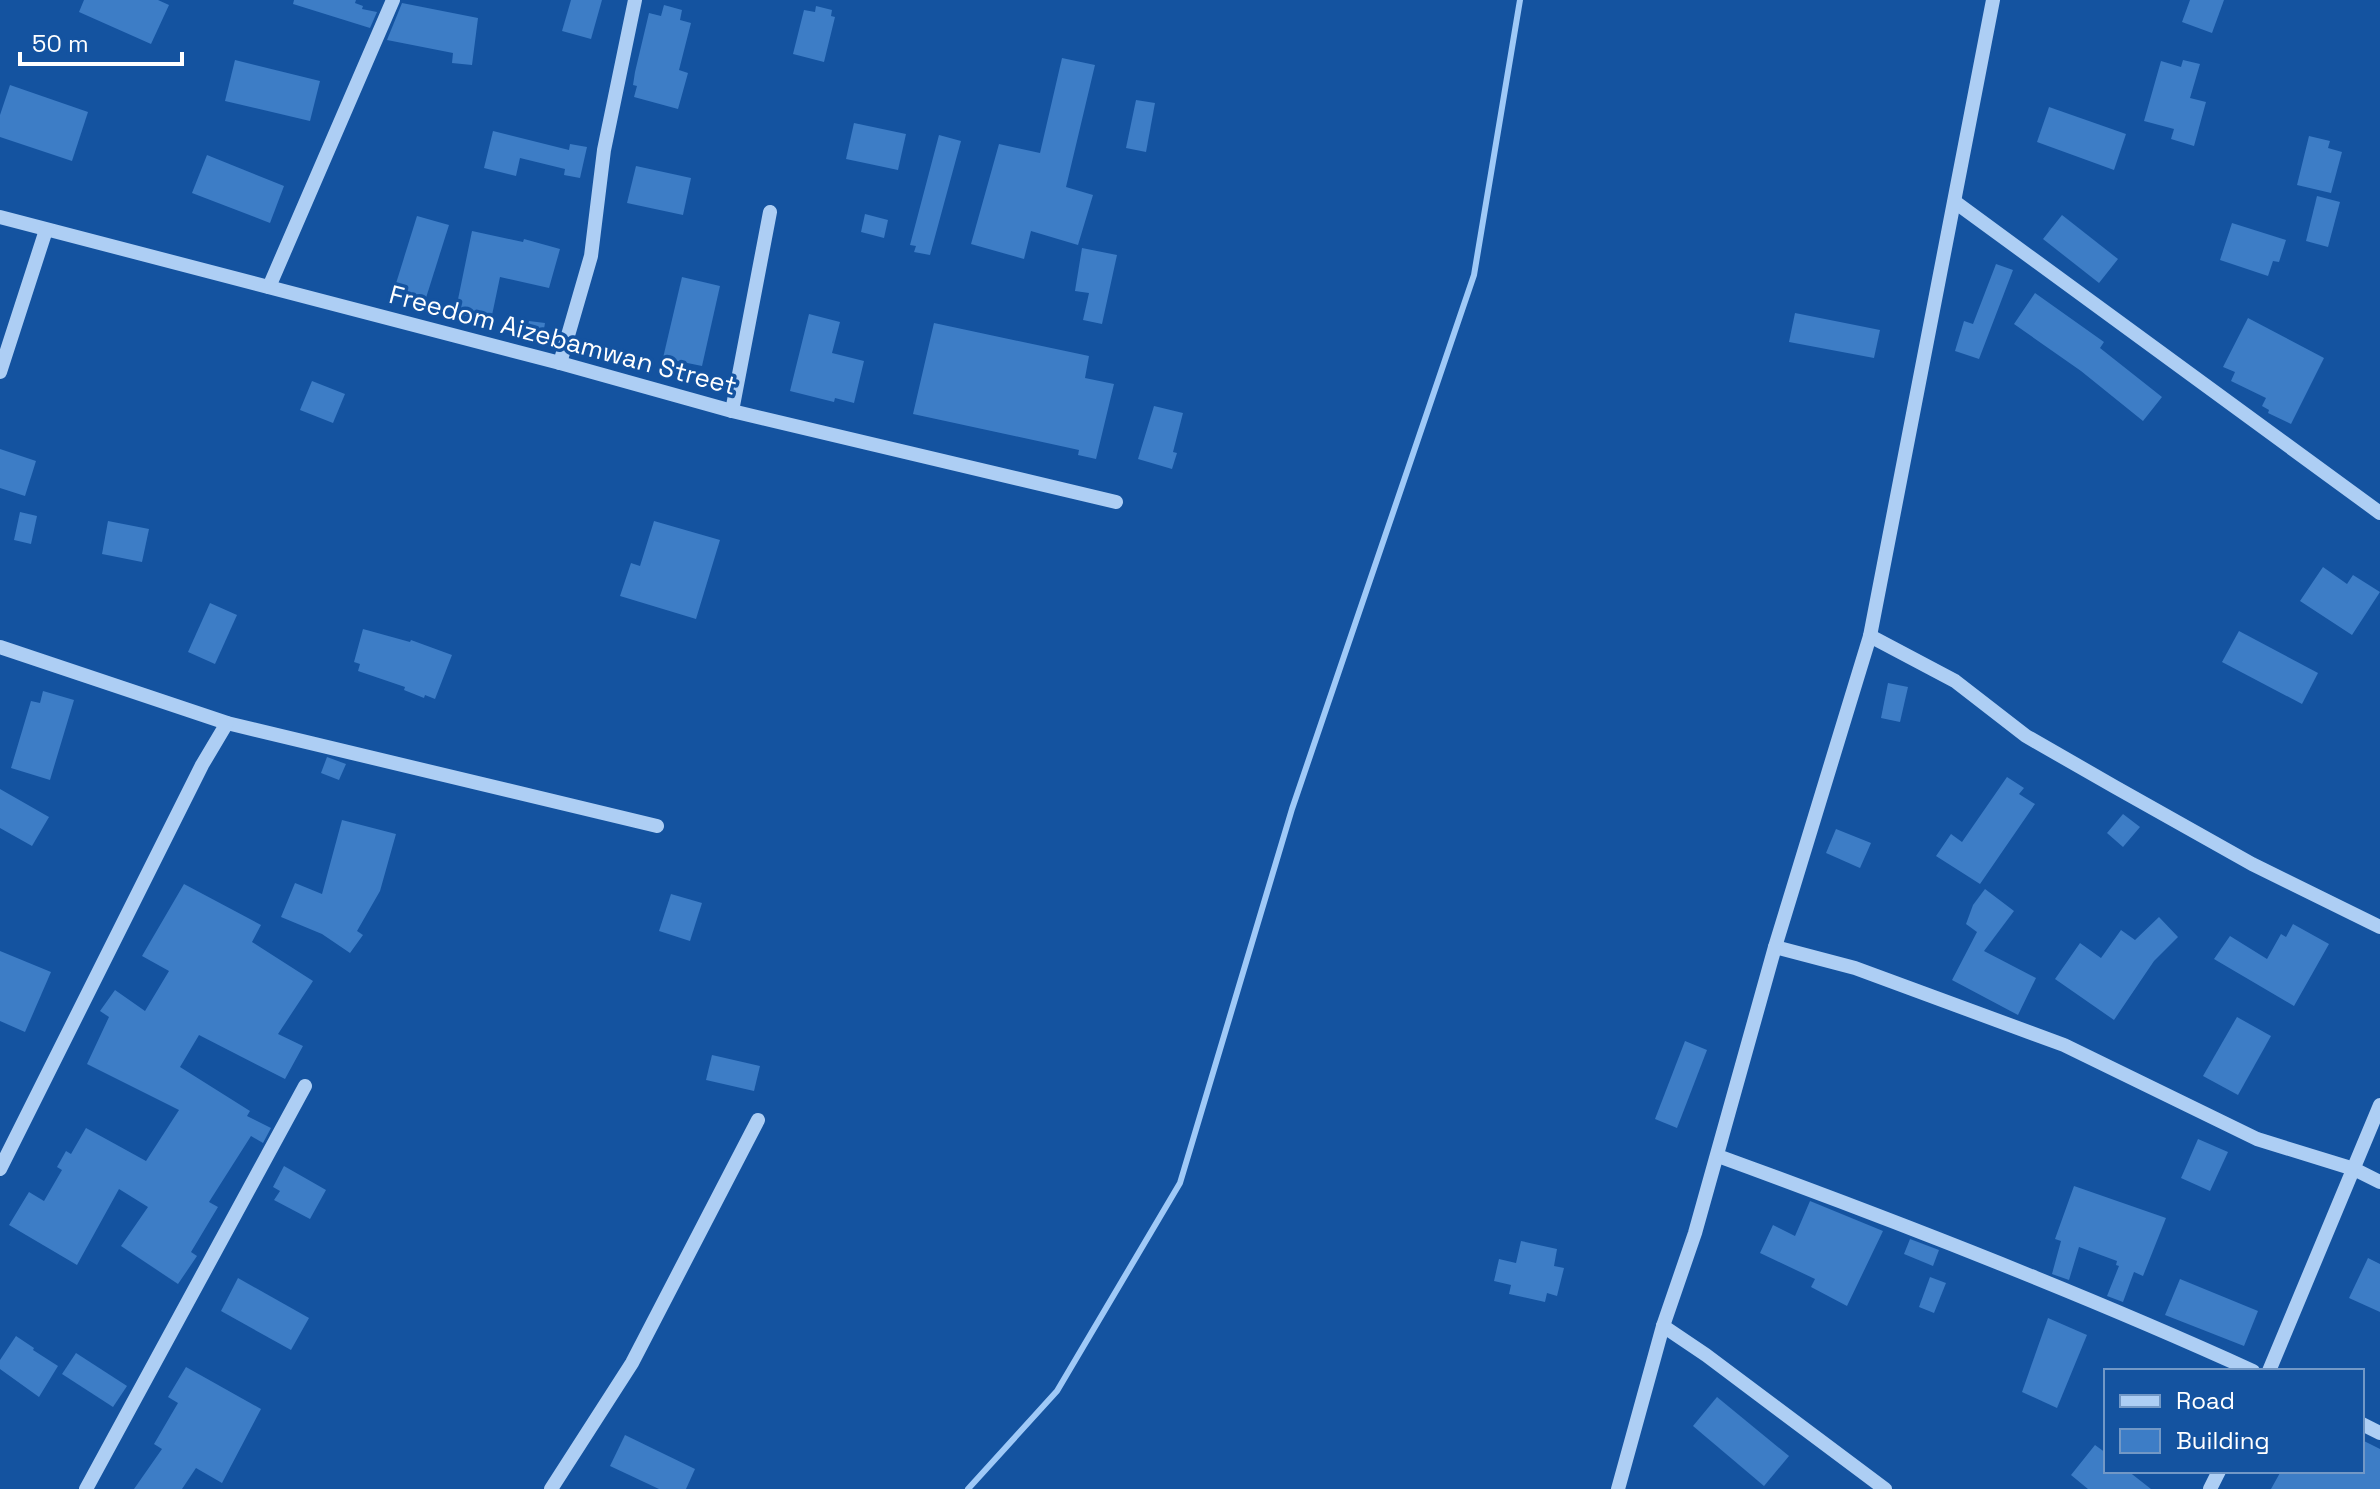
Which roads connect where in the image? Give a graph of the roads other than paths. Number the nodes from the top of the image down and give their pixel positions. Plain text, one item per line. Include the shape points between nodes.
1 (393, 0) edge
2 (635, 0) edge
3 (1993, 0) edge
4 (1955, 202) junction
5 (770, 212) dead end
6 (0, 217) edge
7 (46, 230) junction
8 (269, 287) junction
9 (560, 363) junction
10 (0, 372) edge
11 (732, 411) junction
12 (1116, 502) dead end
13 (2380, 513) edge
14 (1870, 636) junction
15 (2, 652) edge
16 (227, 723) junction
17 (657, 826) dead end
18 (2380, 927) edge
19 (1775, 947) junction
20 (305, 1086) dead end
21 (2380, 1105) edge
22 (758, 1120) dead end
23 (1718, 1156) junction
24 (0, 1169) edge
25 (2354, 1169) junction
26 (2380, 1182) edge
27 (1663, 1326) junction
28 (2249, 1369) edge
29 (2270, 1369) edge
30 (86, 1489) edge
31 (551, 1489) edge
32 (1618, 1489) edge
33 (1885, 1489) edge

1 - 8 street
2 - 9 street via 604,150 591,256
3 - 4 street
4 - 13 street
4 - 14 street
5 - 11 street
6 - 7 street, Freedom Aizebamwan Street
7 - 8 street, Freedom Aizebamwan Street
7 - 10 street
8 - 9 street, Freedom Aizebamwan Street
9 - 11 street, Freedom Aizebamwan Street
11 - 12 street, Freedom Aizebamwan Street
14 - 18 street via 1955,681 2026,736 2102,780 2252,864
14 - 19 street
15 - 16 street
16 - 17 street
16 - 24 street
19 - 23 street
19 - 25 street via 1855,968 2064,1045 2257,1139
20 - 30 street
21 - 25 street
22 - 31 street via 632,1363
23 - 27 street
23 - 28 street via 1923,1231
25 - 26 street
25 - 29 street
27 - 32 street
27 - 33 street

